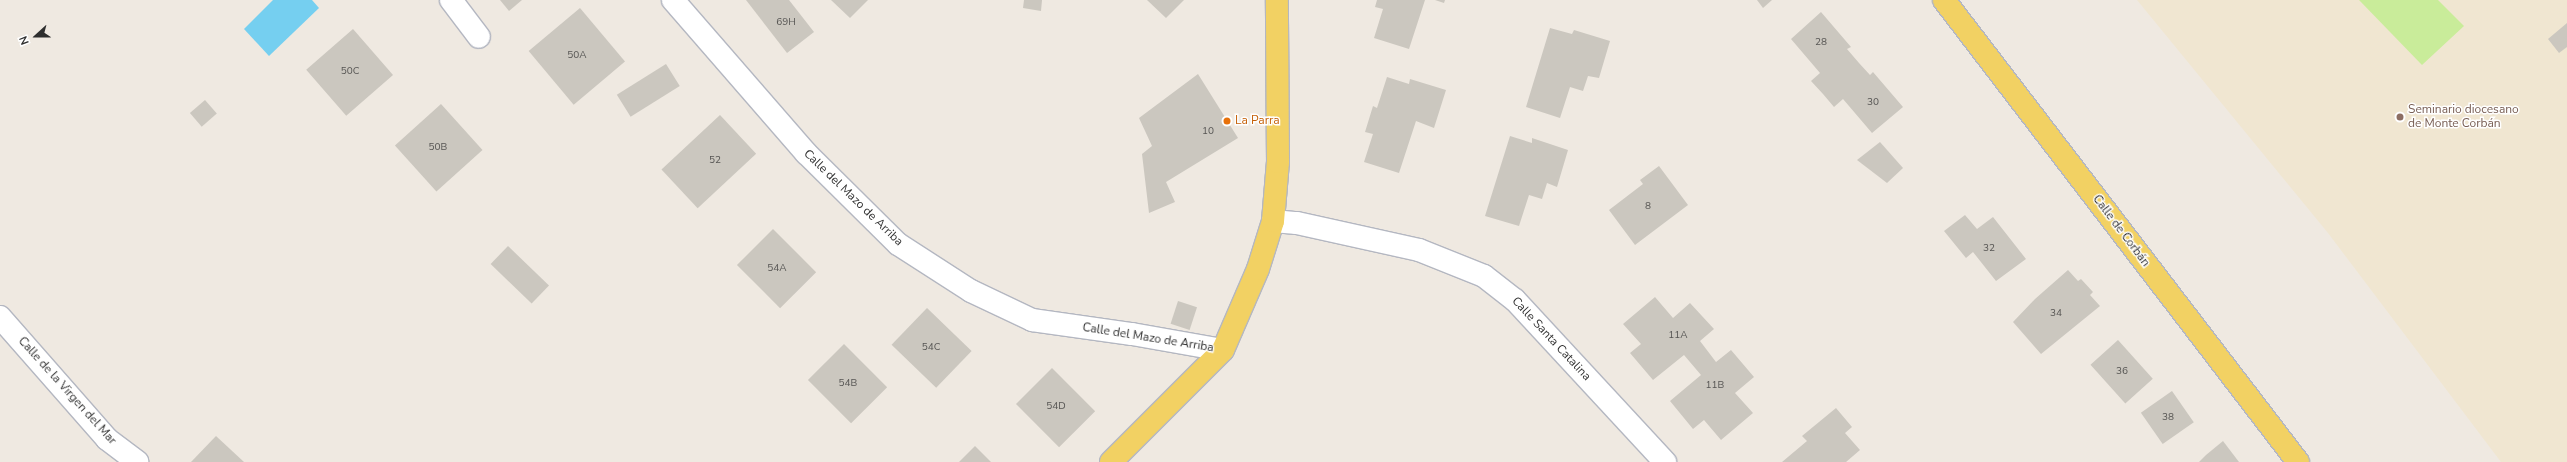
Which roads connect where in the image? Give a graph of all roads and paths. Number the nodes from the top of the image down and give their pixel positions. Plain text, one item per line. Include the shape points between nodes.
1 (451, 0) edge
2 (674, 0) edge
3 (1277, 0) edge
4 (1944, 0) edge
5 (479, 37) dead end
6 (1273, 221) junction
7 (0, 317) edge
8 (1223, 350) junction
9 (137, 462) edge
10 (1111, 462) edge
11 (1665, 462) edge
12 (2298, 462) edge

1 - 5 street
2 - 8 street, Calle del Mazo de Arriba via 806,153 898,244 971,291 1032,320
3 - 6 main road via 1278,162
4 - 12 main road, Calle de Corbán
6 - 8 main road via 1258,269
6 - 11 street, Calle Santa Catalina via 1297,223 1419,250 1484,276 1515,300
7 - 9 street, Calle de la Virgen del Mar via 107,439
8 - 10 main road

